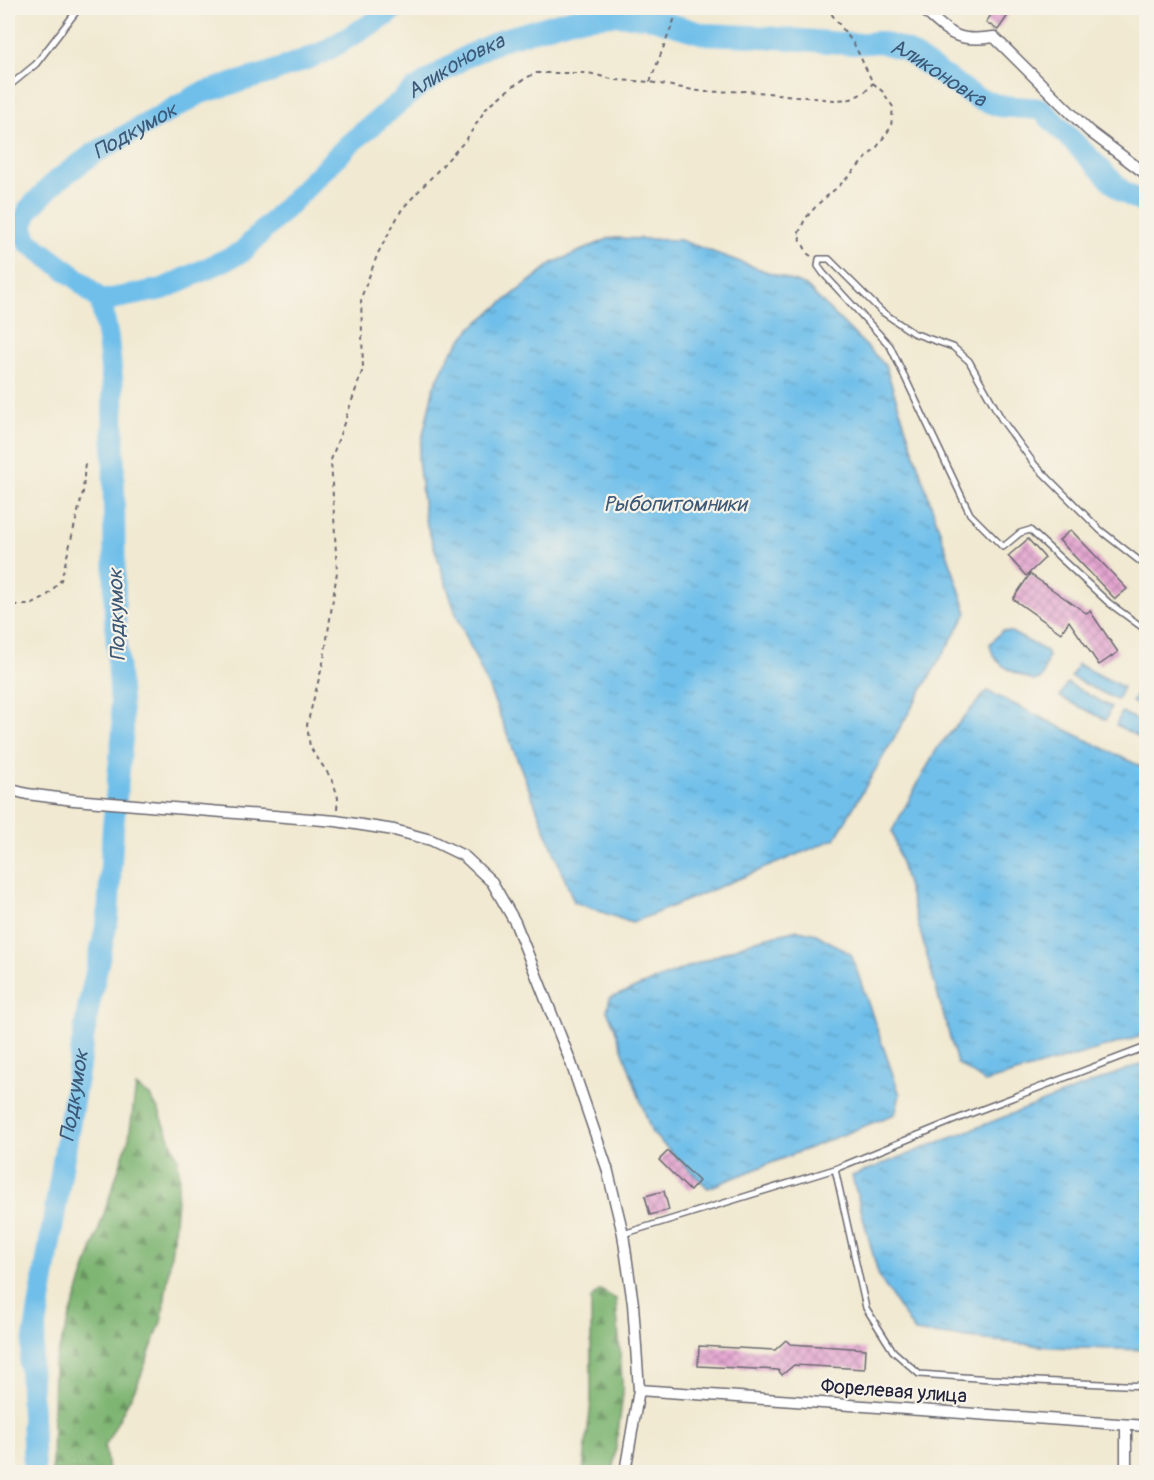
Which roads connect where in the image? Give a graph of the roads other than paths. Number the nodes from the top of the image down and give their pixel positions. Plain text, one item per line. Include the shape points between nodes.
1 (79, 8) edge
2 (921, 8) edge
3 (8, 87) edge
4 (1146, 174) edge
5 (1146, 566) edge
6 (1146, 630) edge
7 (8, 789) edge
8 (8, 823) edge
9 (1146, 1047) edge
10 (835, 1168) junction
11 (623, 1234) junction
12 (1146, 1386) edge
13 (639, 1390) junction
14 (1126, 1425) junction
15 (1146, 1426) edge
16 (625, 1473) edge
17 (1126, 1473) edge

1 - 3 lane via 36,64
2 - 4 street via 955,36 973,40 994,37 1089,131
5 - 6 lane via 1100,530 1035,465 1002,420 969,361 953,347 914,333 881,311 829,259 819,259 818,266 890,346 970,514 1003,547 1030,530 1109,603
7 - 8 lane
7 - 11 street via 75,800 394,830 431,840 464,856 492,882 515,922 570,1060 607,1168
9 - 10 lane
10 - 11 lane
10 - 12 lane via 866,1308 893,1351 919,1374
11 - 13 street
13 - 14 street, Форелевая улица
13 - 16 street
14 - 15 street, Форелевая улица
14 - 17 street

